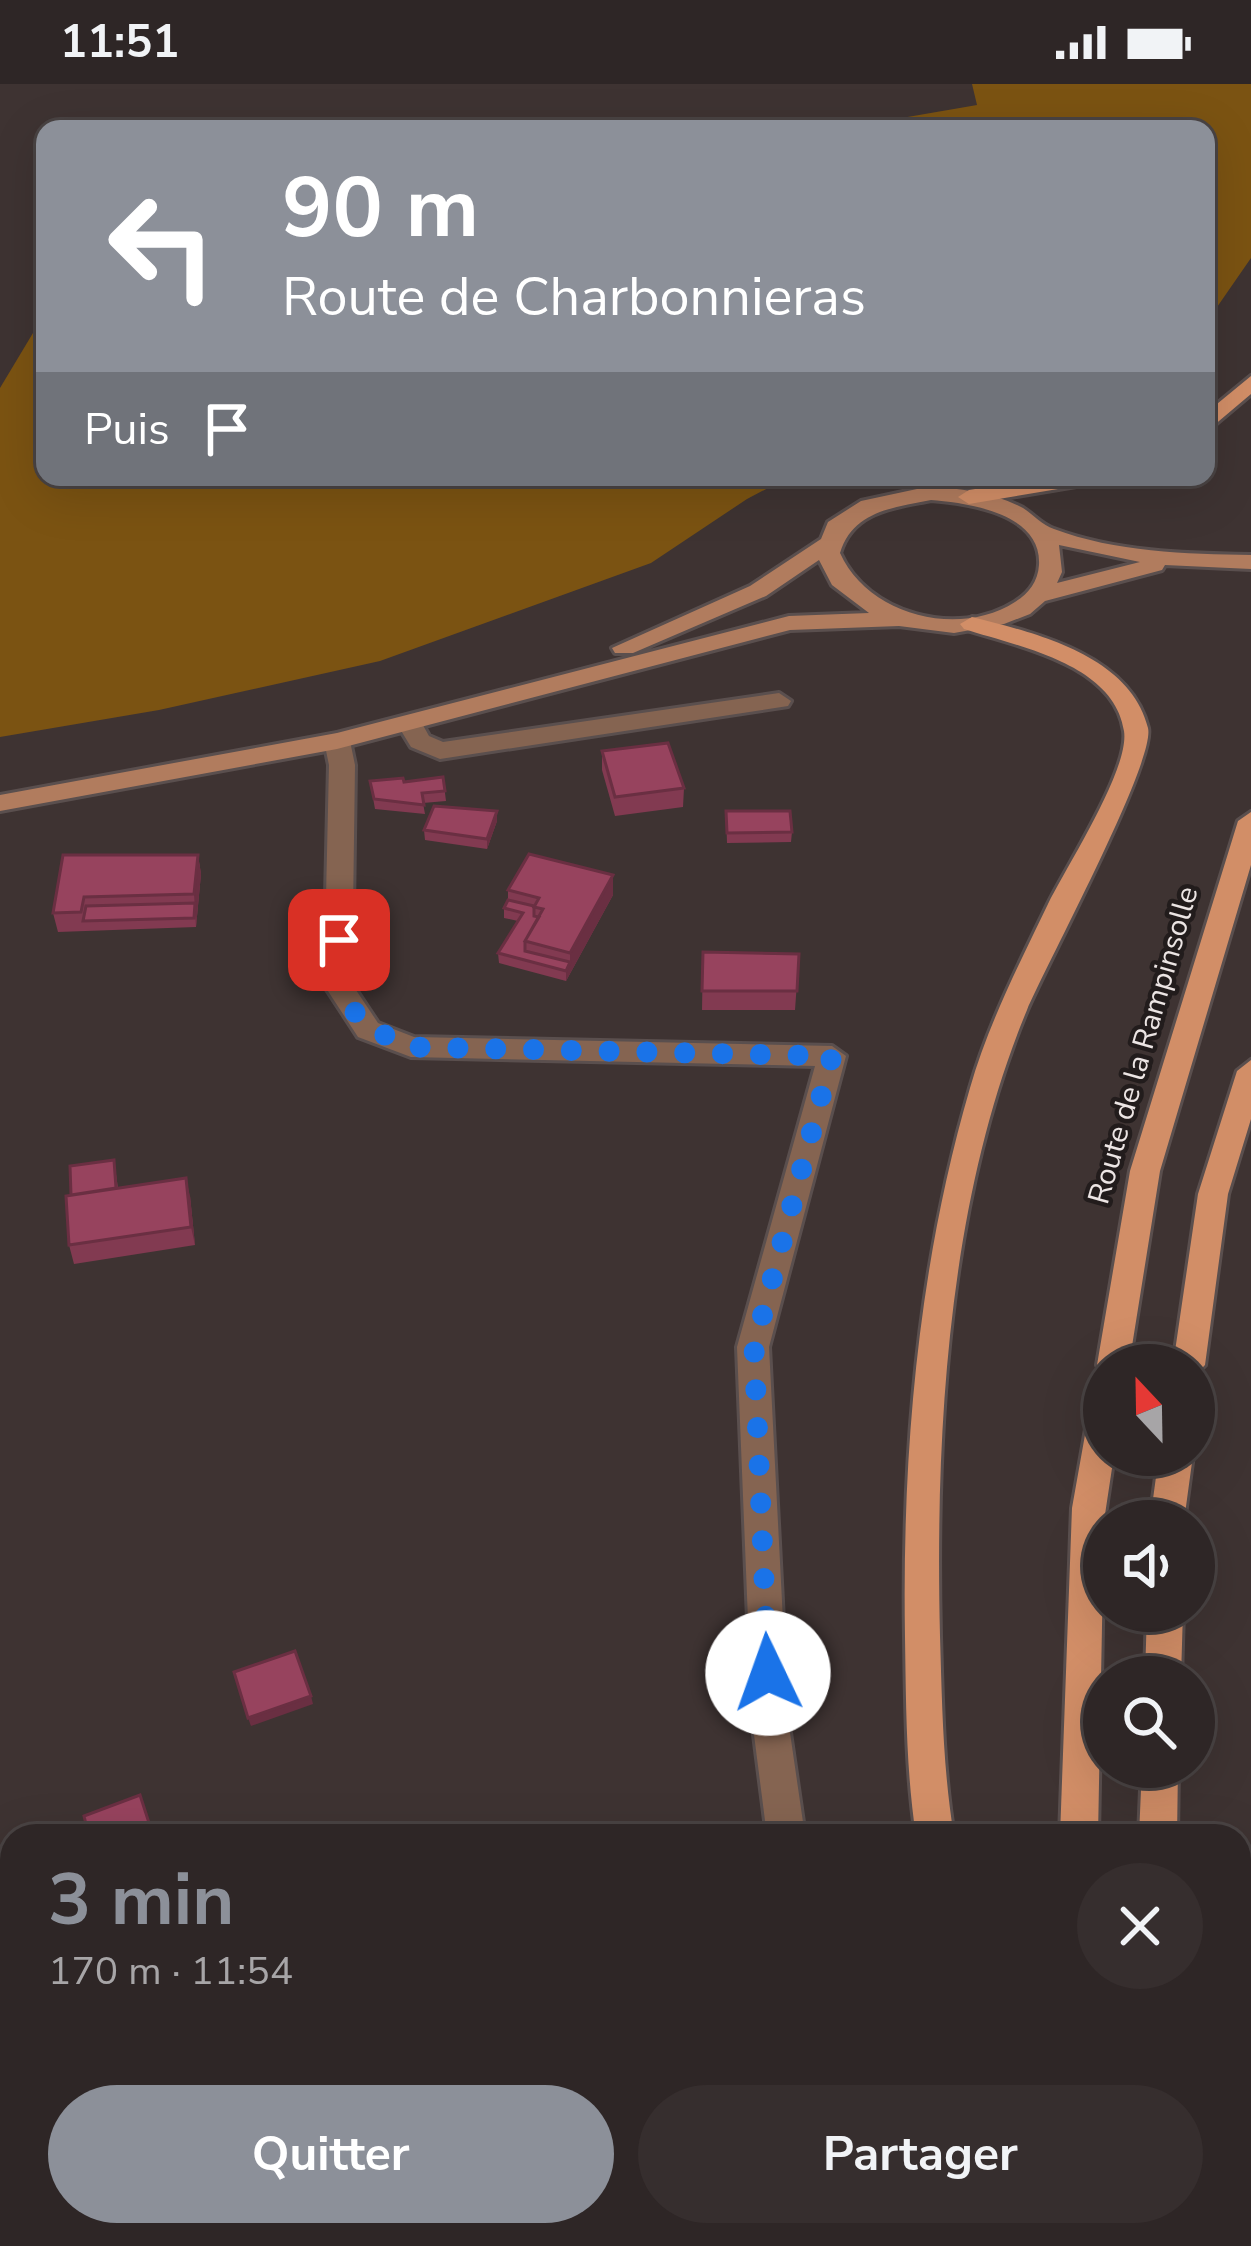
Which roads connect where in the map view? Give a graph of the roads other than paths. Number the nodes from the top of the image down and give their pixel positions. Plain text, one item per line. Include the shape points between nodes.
1 (1251, 382) edge
2 (1215, 416) edge
3 (1034, 486) edge
4 (969, 497) junction
5 (1041, 533) junction
6 (827, 544) junction
7 (1190, 562) junction
8 (1251, 562) edge
9 (1042, 595) junction
10 (897, 619) junction
11 (972, 624) junction
12 (779, 701) dead end
13 (478, 704) junction
14 (410, 724) junction
15 (337, 742) junction
16 (0, 803) edge
17 (1251, 821) edge
18 (1251, 1071) edge
19 (1116, 1344) edge
20 (1192, 1344) edge
21 (1094, 1476) edge
22 (1159, 1788) edge
23 (784, 1824) edge
24 (933, 1824) edge
25 (1079, 1824) edge
26 (1158, 1824) edge

1 - 2 main road
3 - 4 main road
4 - 5 main road
4 - 6 main road via 895,496 840,523
5 - 7 main road via 1105,552
5 - 9 main road via 1054,575
6 - 10 main road via 840,586
6 - 13 main road via 713,613
7 - 8 main road
7 - 9 main road
9 - 11 main road via 1012,614
10 - 11 main road
10 - 13 main road via 789,623
11 - 24 main road via 1070,658 1114,684 1138,739 985,1086 932,1332 919,1547
12 - 14 street via 440,751
13 - 14 main road
14 - 15 main road
15 - 16 main road
15 - 23 street via 338,985 368,1030 411,1047 832,1056 754,1347 770,1719
17 - 19 main road, Route de la Rampinsolle via 1145,1172
18 - 20 main road via 1214,1194
21 - 25 main road
22 - 26 main road

